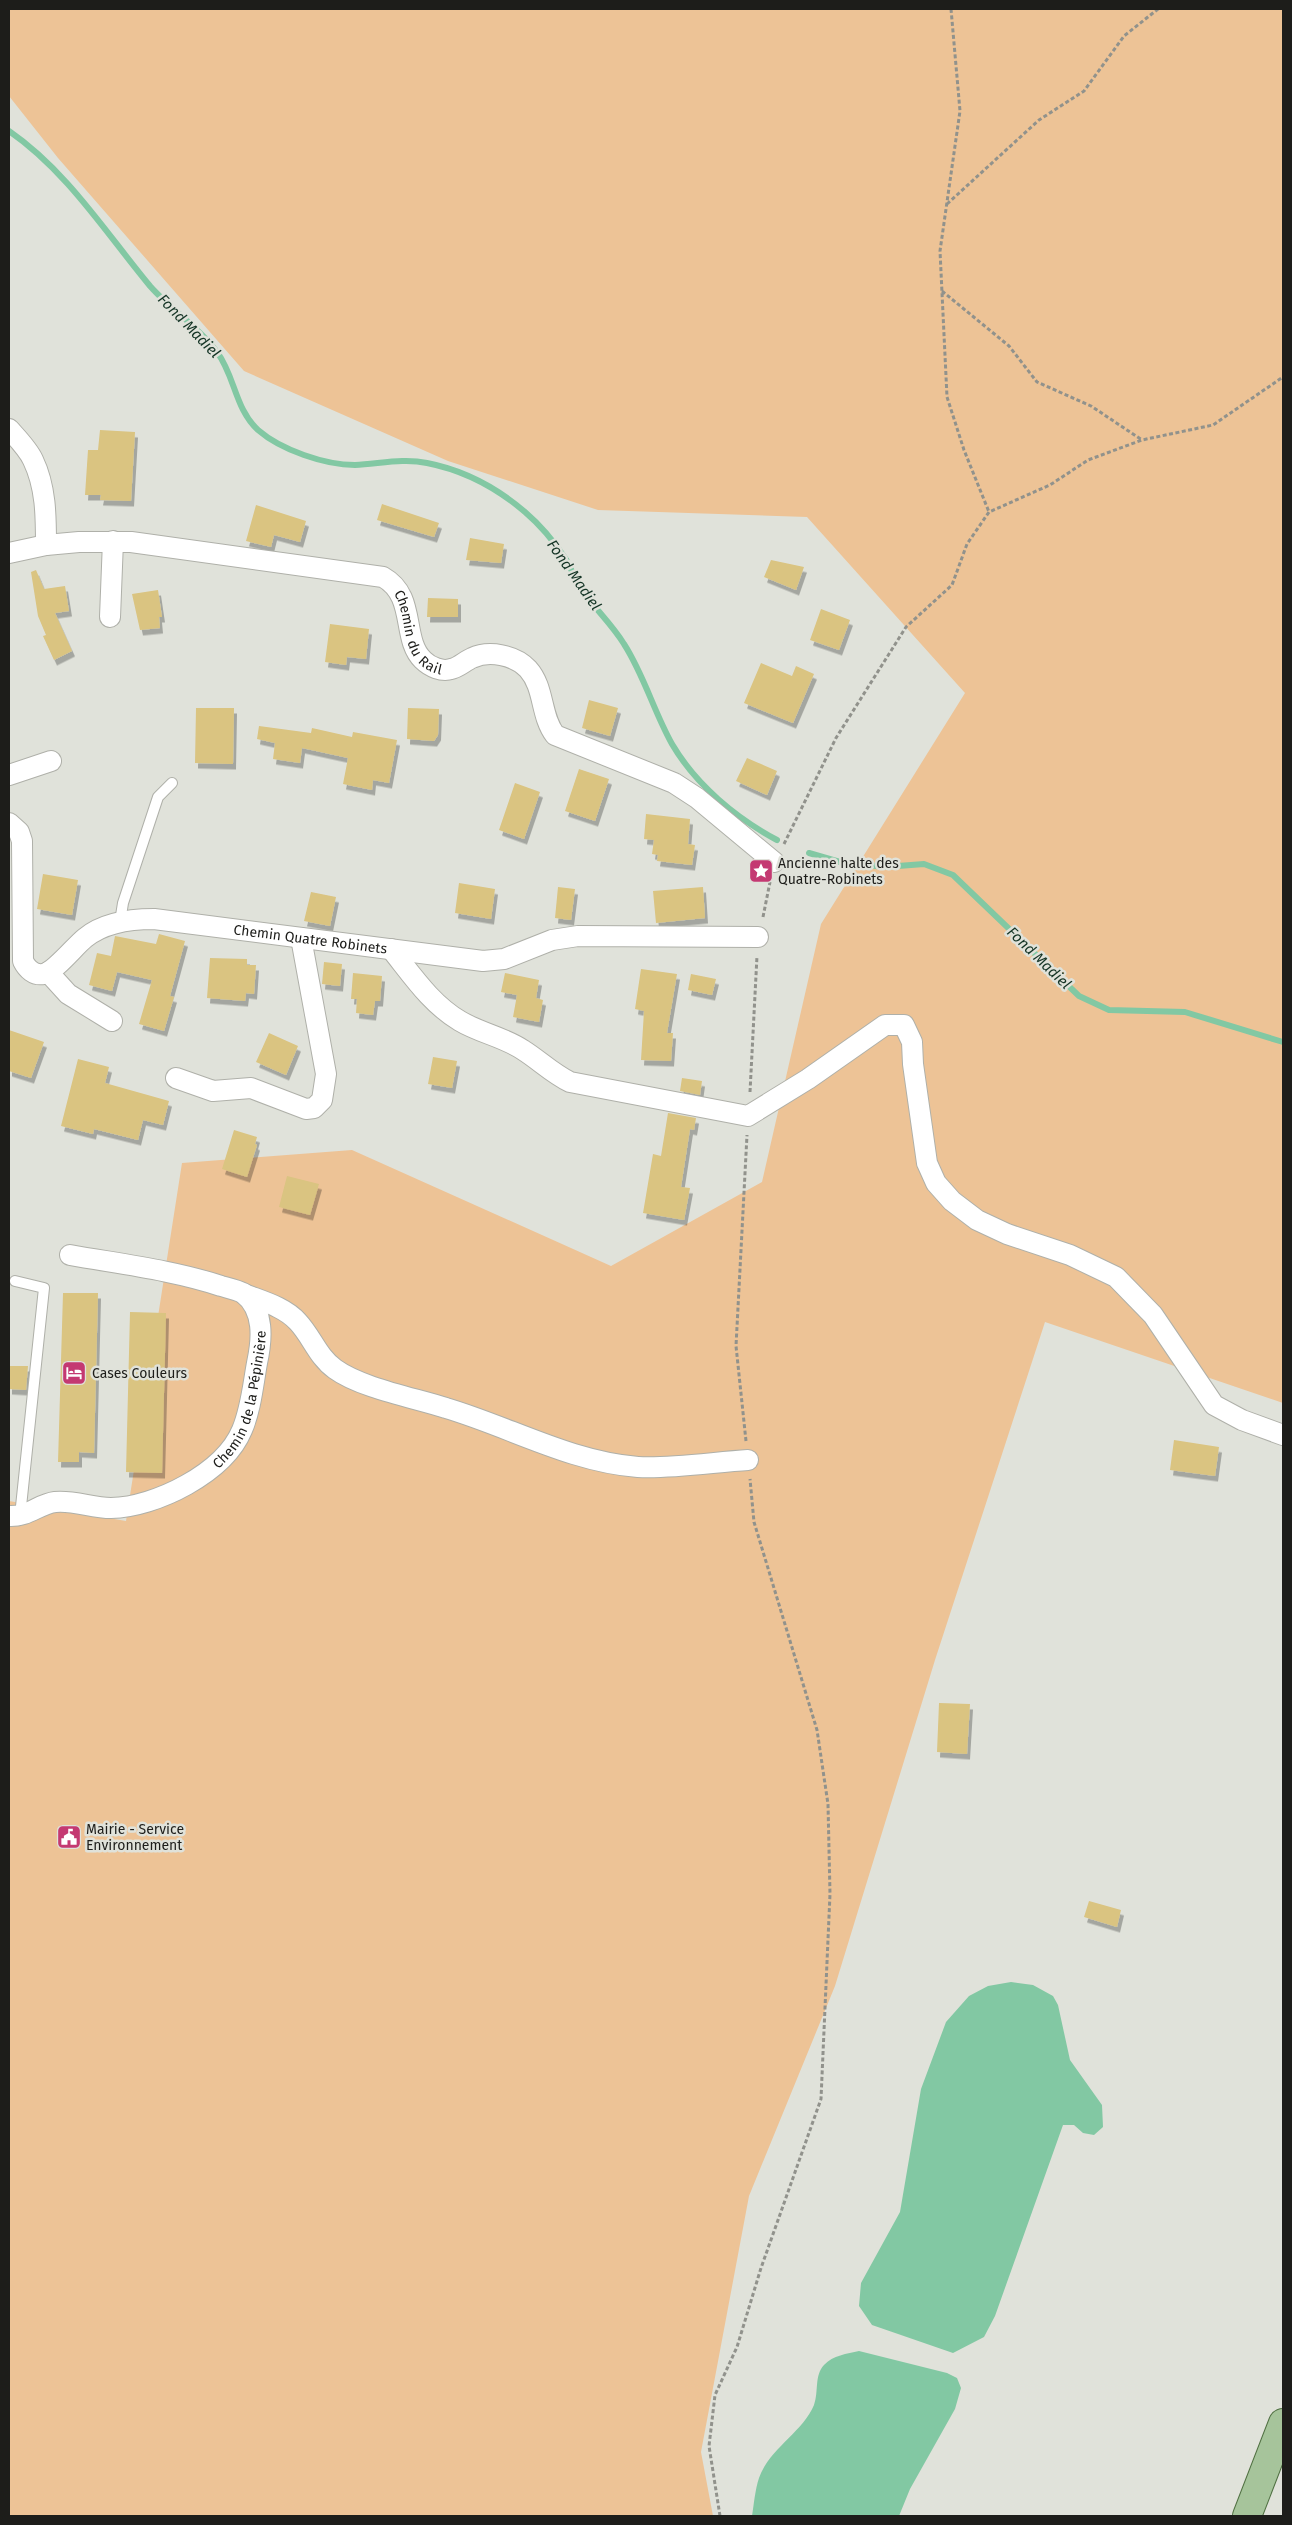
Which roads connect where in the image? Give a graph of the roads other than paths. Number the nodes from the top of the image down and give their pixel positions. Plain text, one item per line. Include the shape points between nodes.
1 (9, 429) edge
2 (113, 541) junction
3 (46, 545) junction
4 (9, 553) edge
5 (110, 617) dead end
6 (51, 761) dead end
7 (9, 775) edge
8 (172, 783) dead end
9 (9, 823) edge
10 (774, 862) road end
11 (120, 922) junction
12 (758, 937) road end
13 (302, 938) junction
14 (391, 949) junction
15 (48, 972) junction
16 (112, 1021) dead end
17 (176, 1078) dead end
18 (70, 1255) dead end
19 (14, 1281) dead end
20 (242, 1293) junction
21 (1283, 1435) edge
22 (748, 1460) road end
23 (14, 1516) edge
24 (1283, 2423) edge
25 (1247, 2516) edge

1 - 3 street via 33,458 41,481
2 - 3 street, Chemin du Rail
2 - 5 street
2 - 10 street, Chemin du Rail via 383,577 398,590 417,650 431,666 452,669 483,655 512,658 527,667 538,680 543,712 555,735 674,783
3 - 4 street, Chemin du Rail
6 - 7 street
8 - 11 lane via 158,797 123,903
9 - 15 street via 19,832 22,841 23,960 34,972
11 - 13 street, Chemin Quatre Robinets via 154,919
11 - 15 street, Chemin Quatre Robinets via 86,936
12 - 14 street, Chemin Quatre Robinets via 578,936 552,940 504,960 483,961
13 - 14 street, Chemin Quatre Robinets
13 - 17 street via 326,1074 322,1100 314,1108 306,1110 251,1088 213,1091
14 - 21 street via 442,1008 461,1022 522,1049 557,1076 570,1082 748,1116 885,1025 904,1025 912,1042 927,1163 936,1183 977,1220 1007,1234 1070,1255 1116,1277 1153,1315 1214,1405 1242,1420
15 - 16 street via 68,994
18 - 20 street via 204,1280
19 - 23 lane via 44,1288
20 - 22 street via 282,1310 298,1322 322,1358 353,1379 469,1415 549,1446 605,1462 639,1467
20 - 23 street, Chemin de la Pépinière via 254,1307 260,1321 260,1346 248,1412 242,1431 230,1448 193,1481 166,1496 111,1508 53,1502
24 - 25 main road

